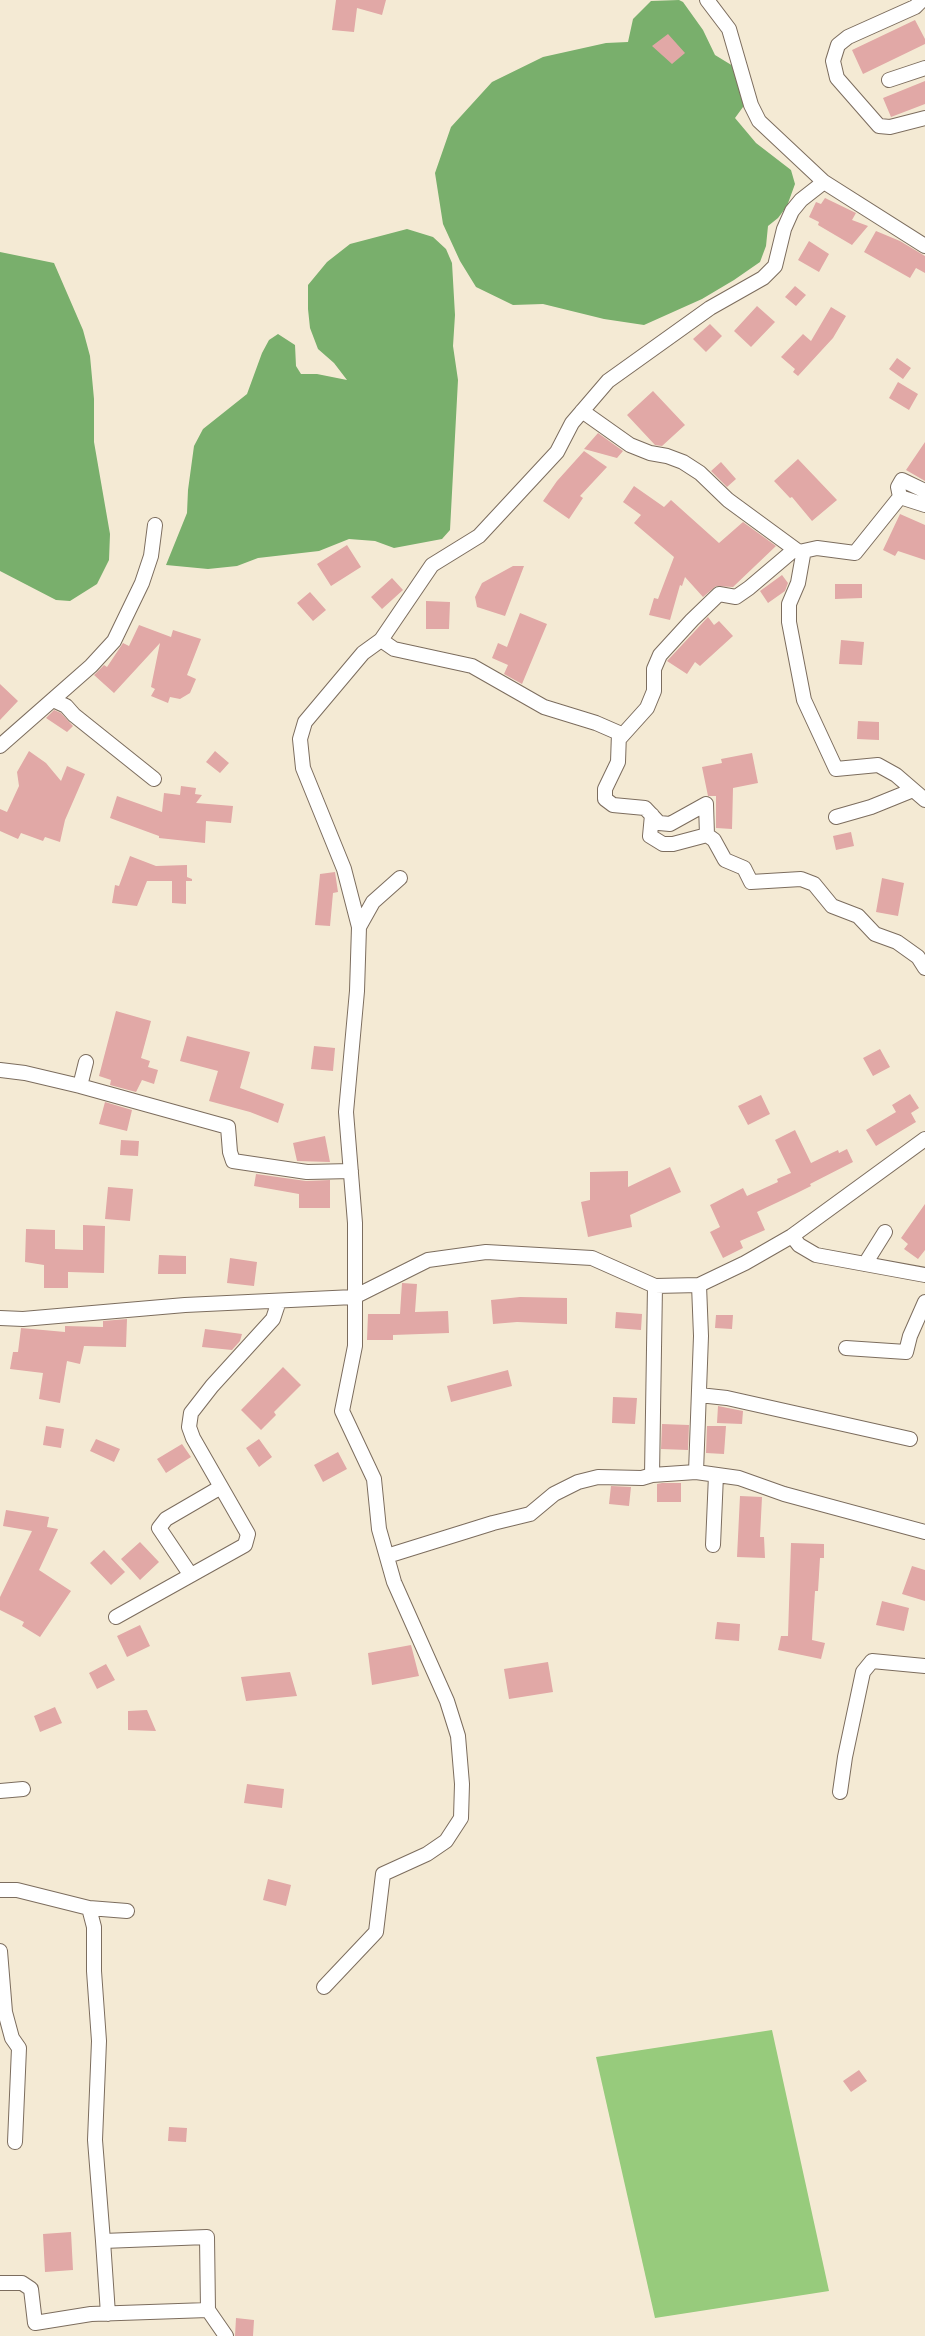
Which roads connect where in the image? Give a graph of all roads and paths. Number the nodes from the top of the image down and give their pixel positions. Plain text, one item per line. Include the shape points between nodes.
1 (707, 0) edge
2 (922, 0) edge
3 (925, 68) edge
4 (889, 80) dead end
5 (925, 118) edge
6 (824, 182) junction
7 (925, 246) edge
8 (582, 411) junction
9 (925, 491) edge
10 (900, 497) junction
11 (925, 505) edge
12 (155, 525) dead end
13 (797, 551) junction
14 (381, 640) junction
15 (53, 700) junction
16 (620, 738) junction
17 (0, 746) edge
18 (154, 779) dead end
19 (913, 790) junction
20 (925, 800) edge
21 (652, 814) junction
22 (836, 818) dead end
23 (707, 835) junction
24 (400, 878) dead end
25 (360, 927) junction
26 (925, 968) edge
27 (86, 1062) dead end
28 (0, 1070) edge
29 (80, 1086) junction
30 (925, 1139) edge
31 (351, 1171) junction
32 (885, 1232) dead end
33 (792, 1236) junction
34 (865, 1264) junction
35 (925, 1275) edge
36 (699, 1285) junction
37 (655, 1286) junction
38 (354, 1297) junction
39 (279, 1301) junction
40 (925, 1302) edge
41 (0, 1318) edge
42 (846, 1348) dead end
43 (699, 1395) junction
44 (910, 1439) dead end
45 (696, 1472) junction
46 (652, 1475) junction
47 (716, 1475) junction
48 (221, 1487) junction
49 (925, 1532) edge
50 (713, 1545) dead end
51 (387, 1556) junction
52 (190, 1574) junction
53 (116, 1617) dead end
54 (925, 1666) edge
55 (23, 1789) dead end
56 (0, 1791) edge
57 (840, 1792) dead end
58 (0, 1890) edge
59 (89, 1908) junction
60 (127, 1911) dead end
61 (0, 1951) edge
62 (324, 1987) dead end
63 (15, 2142) dead end
64 (103, 2241) junction
65 (0, 2283) edge
66 (208, 2310) junction
67 (108, 2314) junction
68 (36, 2330) edge
69 (226, 2336) edge

1 - 6 street via 729,29 759,121
2 - 5 street via 915,7 848,37 838,45 833,61 837,78 879,126
3 - 4 street
6 - 7 street
6 - 8 street via 792,211 775,266 763,278 710,308 608,381
8 - 13 street via 630,445 683,462
8 - 14 street via 557,452 479,536 432,565
9 - 10 street via 902,480 898,487
10 - 11 street
10 - 13 street via 855,553 817,548
12 - 15 street via 142,583 114,641
13 - 16 street via 736,597 719,594 692,620 660,656 647,708
13 - 19 street via 803,555 789,604 789,622 804,700 836,769 878,765
14 - 16 street via 394,649 472,666 544,707 596,723 619,733
14 - 25 street via 363,653 305,722 300,739 303,768 344,869
15 - 17 street
15 - 18 street via 66,706
16 - 21 street via 618,762 605,789 605,799 613,805 645,808
19 - 20 street
19 - 22 street
21 - 23 street via 650,836 663,844
21 - 23 street via 659,822 670,824 706,804
23 - 26 street via 725,860 744,868 751,882 801,879 814,884 832,906 858,916 874,934 897,942 918,957
24 - 25 street via 373,902
25 - 31 street via 346,1112
27 - 29 street
28 - 29 street
29 - 31 street via 228,1128 233,1161 307,1172
30 - 33 street
31 - 38 street
32 - 34 street
33 - 34 street via 816,1256
33 - 36 street
34 - 35 street
36 - 37 street
36 - 43 street
37 - 38 street via 591,1258 486,1252 428,1260
37 - 46 street
38 - 39 street
38 - 51 street via 355,1346 342,1411 374,1479 379,1529
39 - 41 street
39 - 48 street via 273,1319 191,1413 189,1427 193,1438
40 - 42 street via 906,1353
43 - 44 street
43 - 45 street
45 - 46 street
45 - 47 street
46 - 51 street via 598,1477 578,1482 554,1494 530,1514
47 - 49 street via 739,1478
47 - 50 street
48 - 52 street via 248,1534 245,1545
48 - 52 street via 166,1519 159,1528
51 - 62 street via 394,1582 447,1701 458,1736 460,1818 437,1849 383,1874 376,1932
52 - 53 street
54 - 57 street via 873,1661 863,1672
55 - 56 street
58 - 59 street via 17,1890
59 - 60 street
59 - 64 street via 94,1927 99,2041 95,2140
61 - 63 street via 5,2012 19,2048
64 - 66 street via 207,2237
64 - 67 street
65 - 68 street via 22,2283 31,2289
66 - 67 street
66 - 69 street
67 - 68 street via 91,2314

